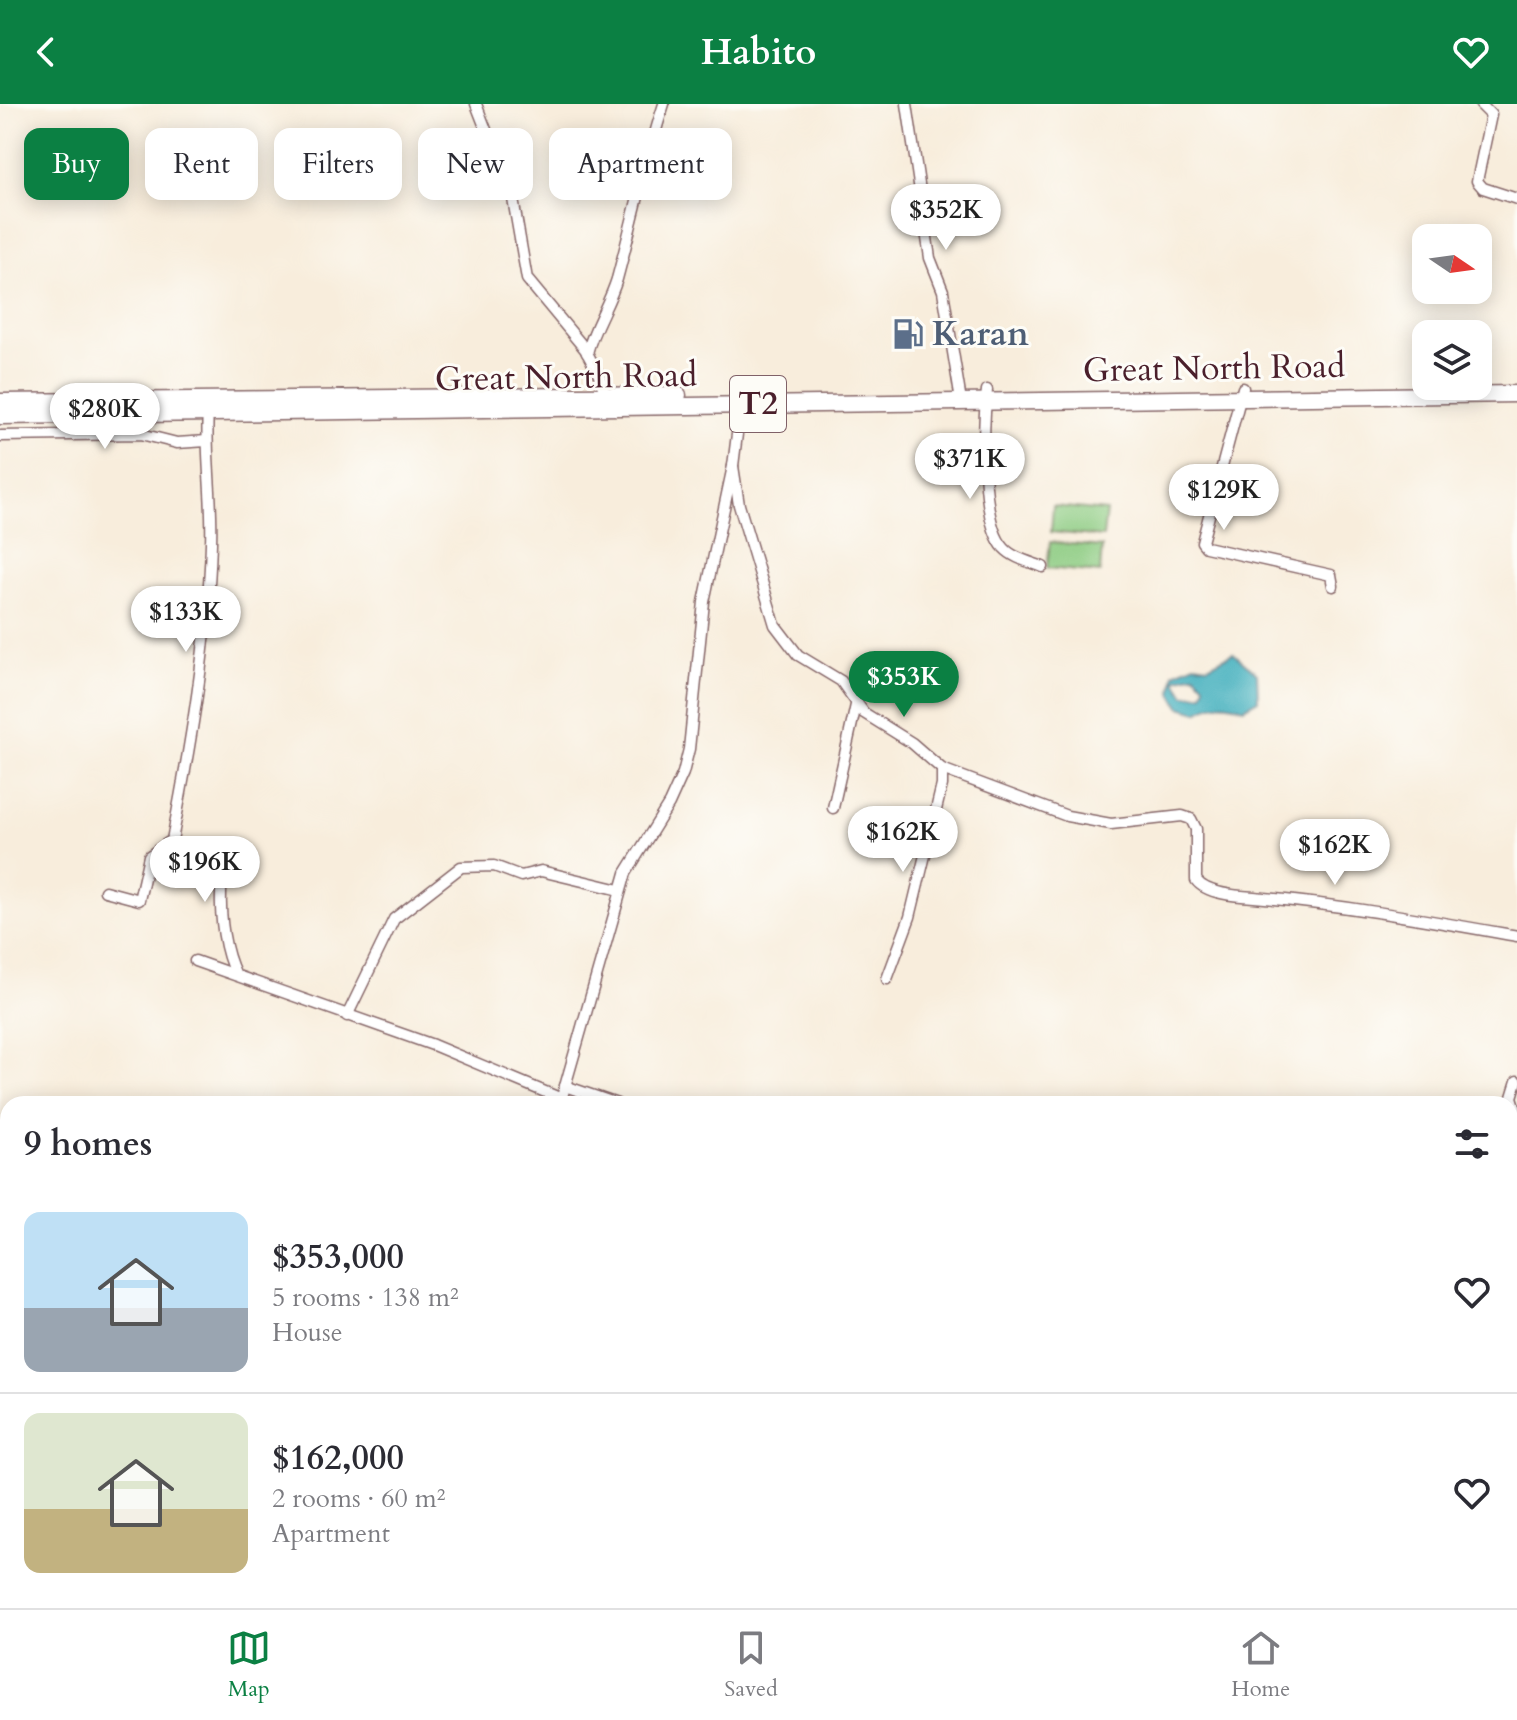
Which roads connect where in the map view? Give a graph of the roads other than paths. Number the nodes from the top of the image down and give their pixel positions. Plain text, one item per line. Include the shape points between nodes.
1 (476, 104) edge
2 (664, 104) edge
3 (907, 104) edge
4 (1480, 104) edge
5 (1517, 199) edge
6 (587, 353) junction
7 (1517, 391) edge
8 (1242, 392) junction
9 (961, 396) junction
10 (987, 396) junction
11 (741, 399) junction
12 (607, 401) junction
13 (0, 402) edge
14 (209, 406) junction
15 (0, 416) edge
16 (0, 436) edge
17 (207, 441) junction
18 (733, 466) junction
19 (1043, 567) dead end
20 (1333, 586) dead end
21 (856, 705) junction
22 (942, 769) junction
23 (833, 808) dead end
24 (172, 840) junction
25 (620, 890) junction
26 (105, 891) dead end
27 (1517, 936) edge
28 (195, 961) dead end
29 (236, 975) junction
30 (887, 979) dead end
31 (347, 1016) junction
32 (565, 1086) junction
33 (548, 1096) edge
34 (562, 1096) edge
35 (594, 1096) edge
36 (481, 1608) edge
37 (505, 1608) edge

1 - 6 street via 513,199 527,279
2 - 6 street via 617,278
3 - 9 street via 930,258 943,291
4 - 5 street via 1491,115 1477,181
6 - 12 street
7 - 8 highway, Great North Road / T2
8 - 10 highway, Great North Road / T2
8 - 20 street via 1202,542 1331,575
9 - 10 highway, Great North Road / T2
9 - 11 highway, Great North Road / T2
10 - 19 street via 986,496 997,534 1007,551
11 - 12 highway, Great North Road / T2
11 - 18 street
12 - 14 highway, Great North Road / T2
13 - 14 highway, Great North Road / T2
14 - 15 highway, Great North Road / T2
14 - 17 street
16 - 17 street via 141,434 177,443
17 - 24 street via 212,540 208,605
18 - 21 street via 739,505 775,625 810,664 841,681
18 - 25 street via 704,602 683,773 633,857
21 - 22 street
21 - 23 street
22 - 27 street via 1067,816 1111,824 1191,819 1196,829 1196,880 1205,889 1343,904
22 - 30 street via 910,917
24 - 26 street via 149,856 139,900
24 - 29 street via 216,860 223,872 225,940
25 - 31 street via 541,871 521,876 494,866 461,867 394,919
25 - 32 street
28 - 29 street
29 - 31 street
31 - 33 street via 433,1045
32 - 34 street
32 - 35 street
36 - 37 street

